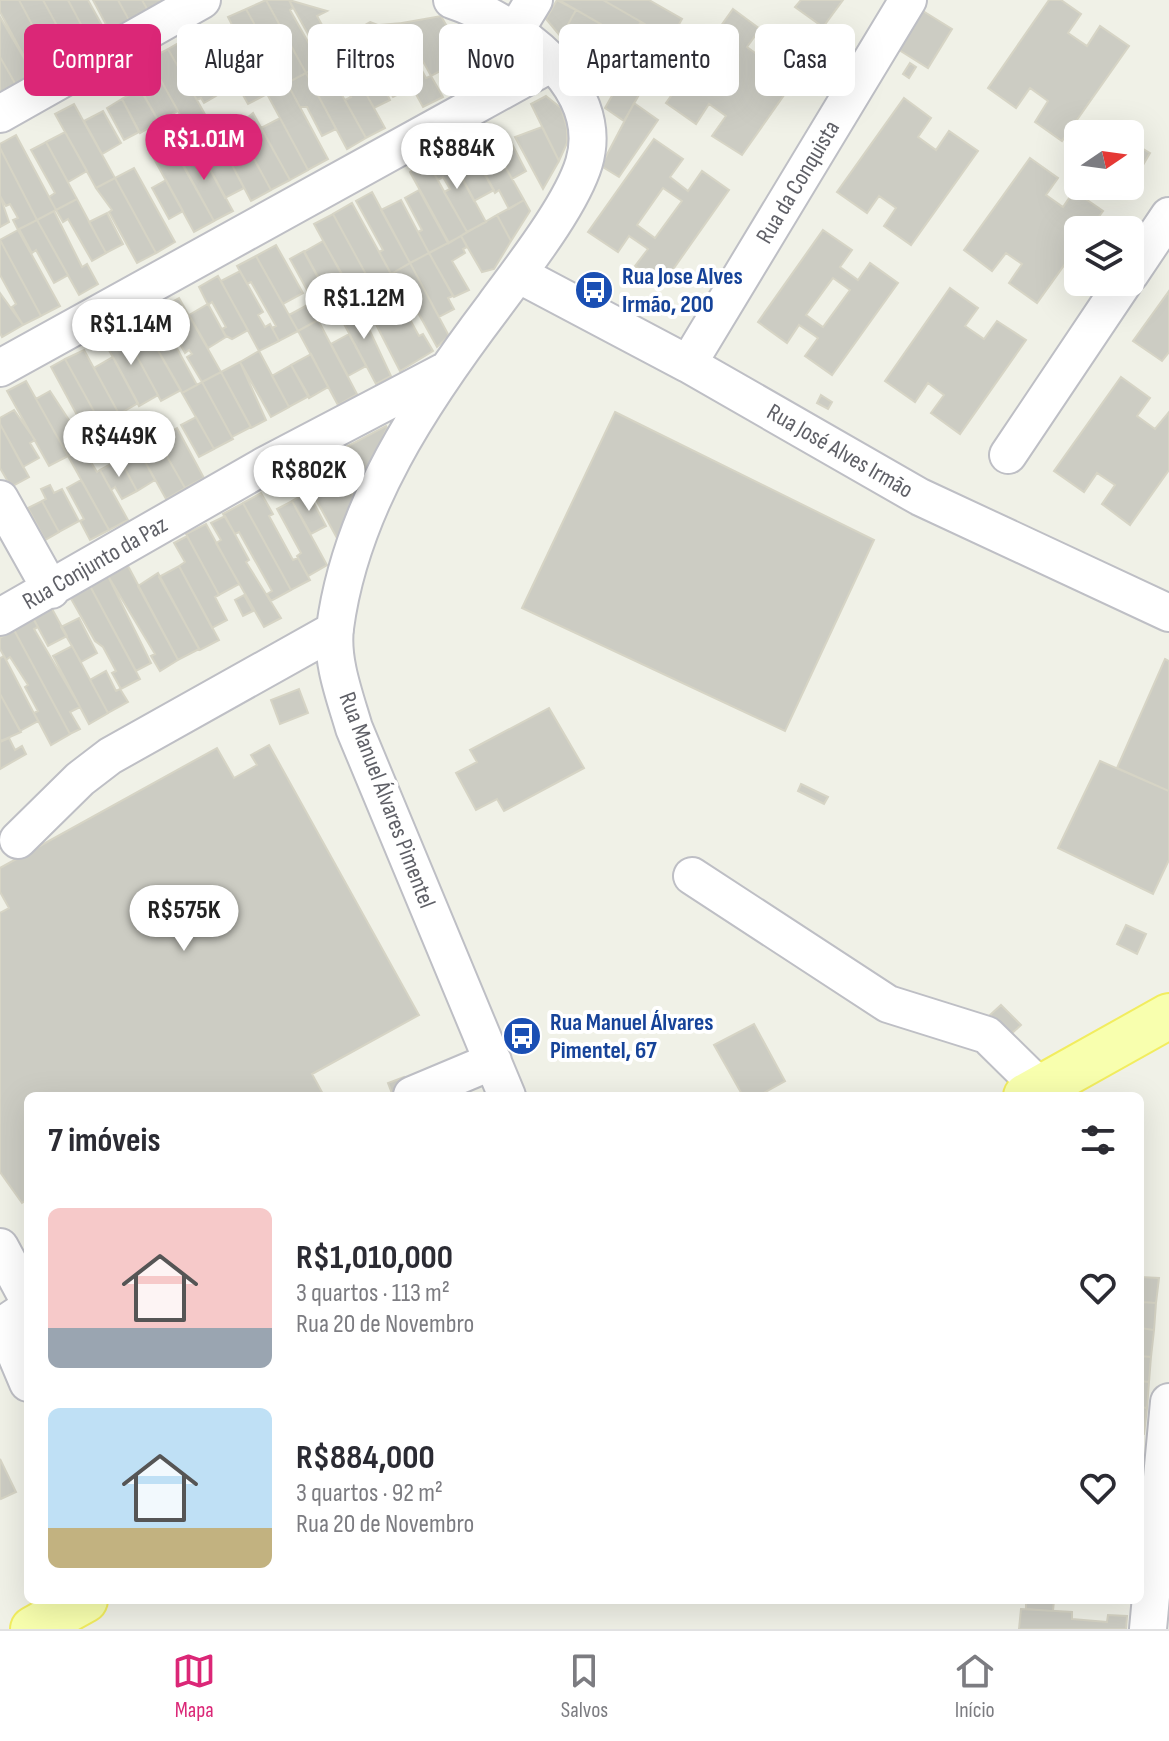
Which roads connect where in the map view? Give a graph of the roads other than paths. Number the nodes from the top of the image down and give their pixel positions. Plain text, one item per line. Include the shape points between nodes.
1 (202, 0) edge
2 (452, 0) edge
3 (534, 0) edge
4 (908, 0) edge
5 (500, 24) edge
6 (519, 24) edge
7 (543, 56) edge
8 (552, 63) junction
9 (0, 114) edge
10 (1169, 216) edge
11 (1144, 253) edge
12 (518, 274) junction
13 (1115, 296) edge
14 (688, 364) junction
15 (0, 368) edge
16 (443, 372) junction
17 (1008, 455) dead end
18 (0, 499) edge
19 (51, 590) junction
20 (1164, 600) edge
21 (0, 617) edge
22 (335, 630) junction
23 (18, 840) dead end
24 (692, 876) dead end
25 (1169, 1016) edge
26 (493, 1061) junction
27 (419, 1092) edge
28 (505, 1092) edge
29 (1033, 1092) edge
30 (0, 1247) edge
31 (24, 1292) edge
32 (24, 1311) edge
33 (24, 1375) edge
34 (1169, 1402) edge
35 (1164, 1488) edge
36 (78, 1604) edge
37 (33, 1629) edge
38 (1148, 1629) edge

1 - 9 street
2 - 5 street, Rua Manuel Álvares Pimentel
3 - 6 street
4 - 14 street, Rua da Conquista
7 - 8 street, Rua Manuel Álvares Pimentel
8 - 12 street, Rua Manuel Álvares Pimentel via 573,85 583,114 584,161 576,183
8 - 15 street
10 - 11 street
12 - 14 street, Rua José Alves Irmão
12 - 16 street, Rua Manuel Álvares Pimentel
13 - 17 street
14 - 20 street, Rua José Alves Irmão via 920,497
16 - 19 street, Rua Conjunto da Paz via 262,467
16 - 22 street, Rua Manuel Álvares Pimentel via 406,432 360,529
18 - 19 street
19 - 21 street, Rua Conjunto da Paz
22 - 23 street via 110,756
22 - 26 street, Rua Manuel Álvares Pimentel via 339,673 354,728
24 - 29 street via 888,1004 987,1035
25 - 29 main road
26 - 27 street
26 - 28 street, Rua Manuel Álvares Pimentel
30 - 31 street
32 - 33 street via 9,1321 6,1331
34 - 35 street
35 - 38 street
36 - 37 main road

